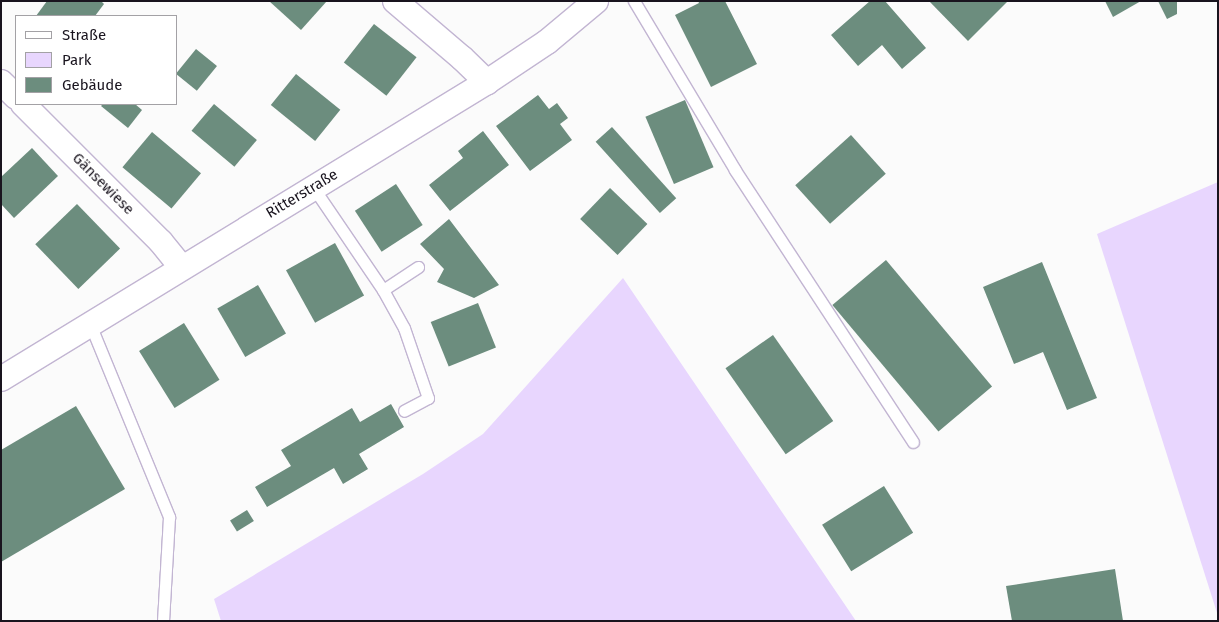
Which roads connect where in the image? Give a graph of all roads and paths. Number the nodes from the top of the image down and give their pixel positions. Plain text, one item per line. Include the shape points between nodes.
1 (395, 1) edge
2 (596, 1) edge
3 (634, 1) edge
4 (1, 82) edge
5 (487, 82) junction
6 (15, 96) edge
7 (24, 105) edge
8 (313, 187) junction
9 (181, 267) junction
10 (418, 267) dead end
11 (384, 290) junction
12 (90, 324) junction
13 (1, 379) edge
14 (404, 411) dead end
15 (913, 442) dead end
16 (162, 621) edge

1 - 5 street
2 - 5 street, Ritterstraße via 547,42
3 - 15 lane via 735,170
4 - 6 street
5 - 8 street, Ritterstraße
7 - 9 street, Gänsewiese via 161,242
8 - 9 street, Ritterstraße
8 - 11 lane
9 - 12 street, Ritterstraße
10 - 11 lane
11 - 14 lane via 404,328 428,398
12 - 13 street, Ritterstraße
12 - 16 lane via 169,517

